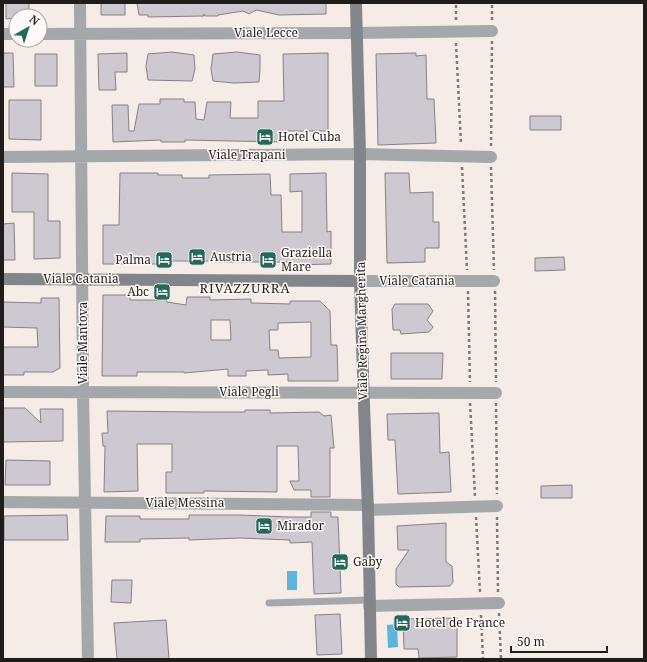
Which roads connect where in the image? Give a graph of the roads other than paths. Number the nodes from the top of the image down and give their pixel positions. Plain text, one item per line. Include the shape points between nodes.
1 (80, 3) edge
2 (356, 3) edge
3 (492, 31) road end
4 (357, 33) junction
5 (48, 34) edge
6 (81, 34) junction
7 (360, 154) junction
8 (82, 156) junction
9 (3, 157) edge
10 (491, 157) road end
11 (3, 279) edge
12 (83, 279) junction
13 (360, 281) junction
14 (494, 281) road end
15 (3, 392) edge
16 (83, 392) junction
17 (363, 392) junction
18 (496, 393) road end
19 (3, 502) edge
20 (85, 503) junction
21 (497, 506) road end
22 (368, 507) junction
23 (269, 603) dead end
24 (369, 603) junction
25 (499, 603) road end
26 (88, 659) edge
27 (371, 659) edge

1 - 6 street, Viale Mantova
2 - 4 street, Viale Regina Margherita
3 - 4 street, Viale Lecce
4 - 6 street, Viale Lecce
4 - 7 street, Viale Regina Margherita
5 - 6 street, Viale Lecce
6 - 8 street, Viale Mantova
7 - 8 street, Viale Trapani
7 - 10 street, Viale Trapani
7 - 13 street, Viale Regina Margherita
8 - 9 street, Viale Trapani
8 - 12 street, Viale Mantova
11 - 12 street, Viale Catania
12 - 13 street, Viale Catania
12 - 16 street, Viale Mantova
13 - 14 street, Viale Catania
13 - 17 street, Viale Regina Margherita
15 - 16 street, Viale Pegli
16 - 17 street, Viale Pegli
16 - 20 street, Viale Mantova
17 - 18 street, Viale Pegli
17 - 22 street, Viale Regina Margherita
19 - 20 street, Viale Messina
20 - 22 street, Viale Messina
20 - 26 street, Viale Mantova
21 - 22 street, Viale Messina
22 - 24 street, Viale Regina Margherita
23 - 24 lane
24 - 25 street
24 - 27 street, Viale Regina Margherita

